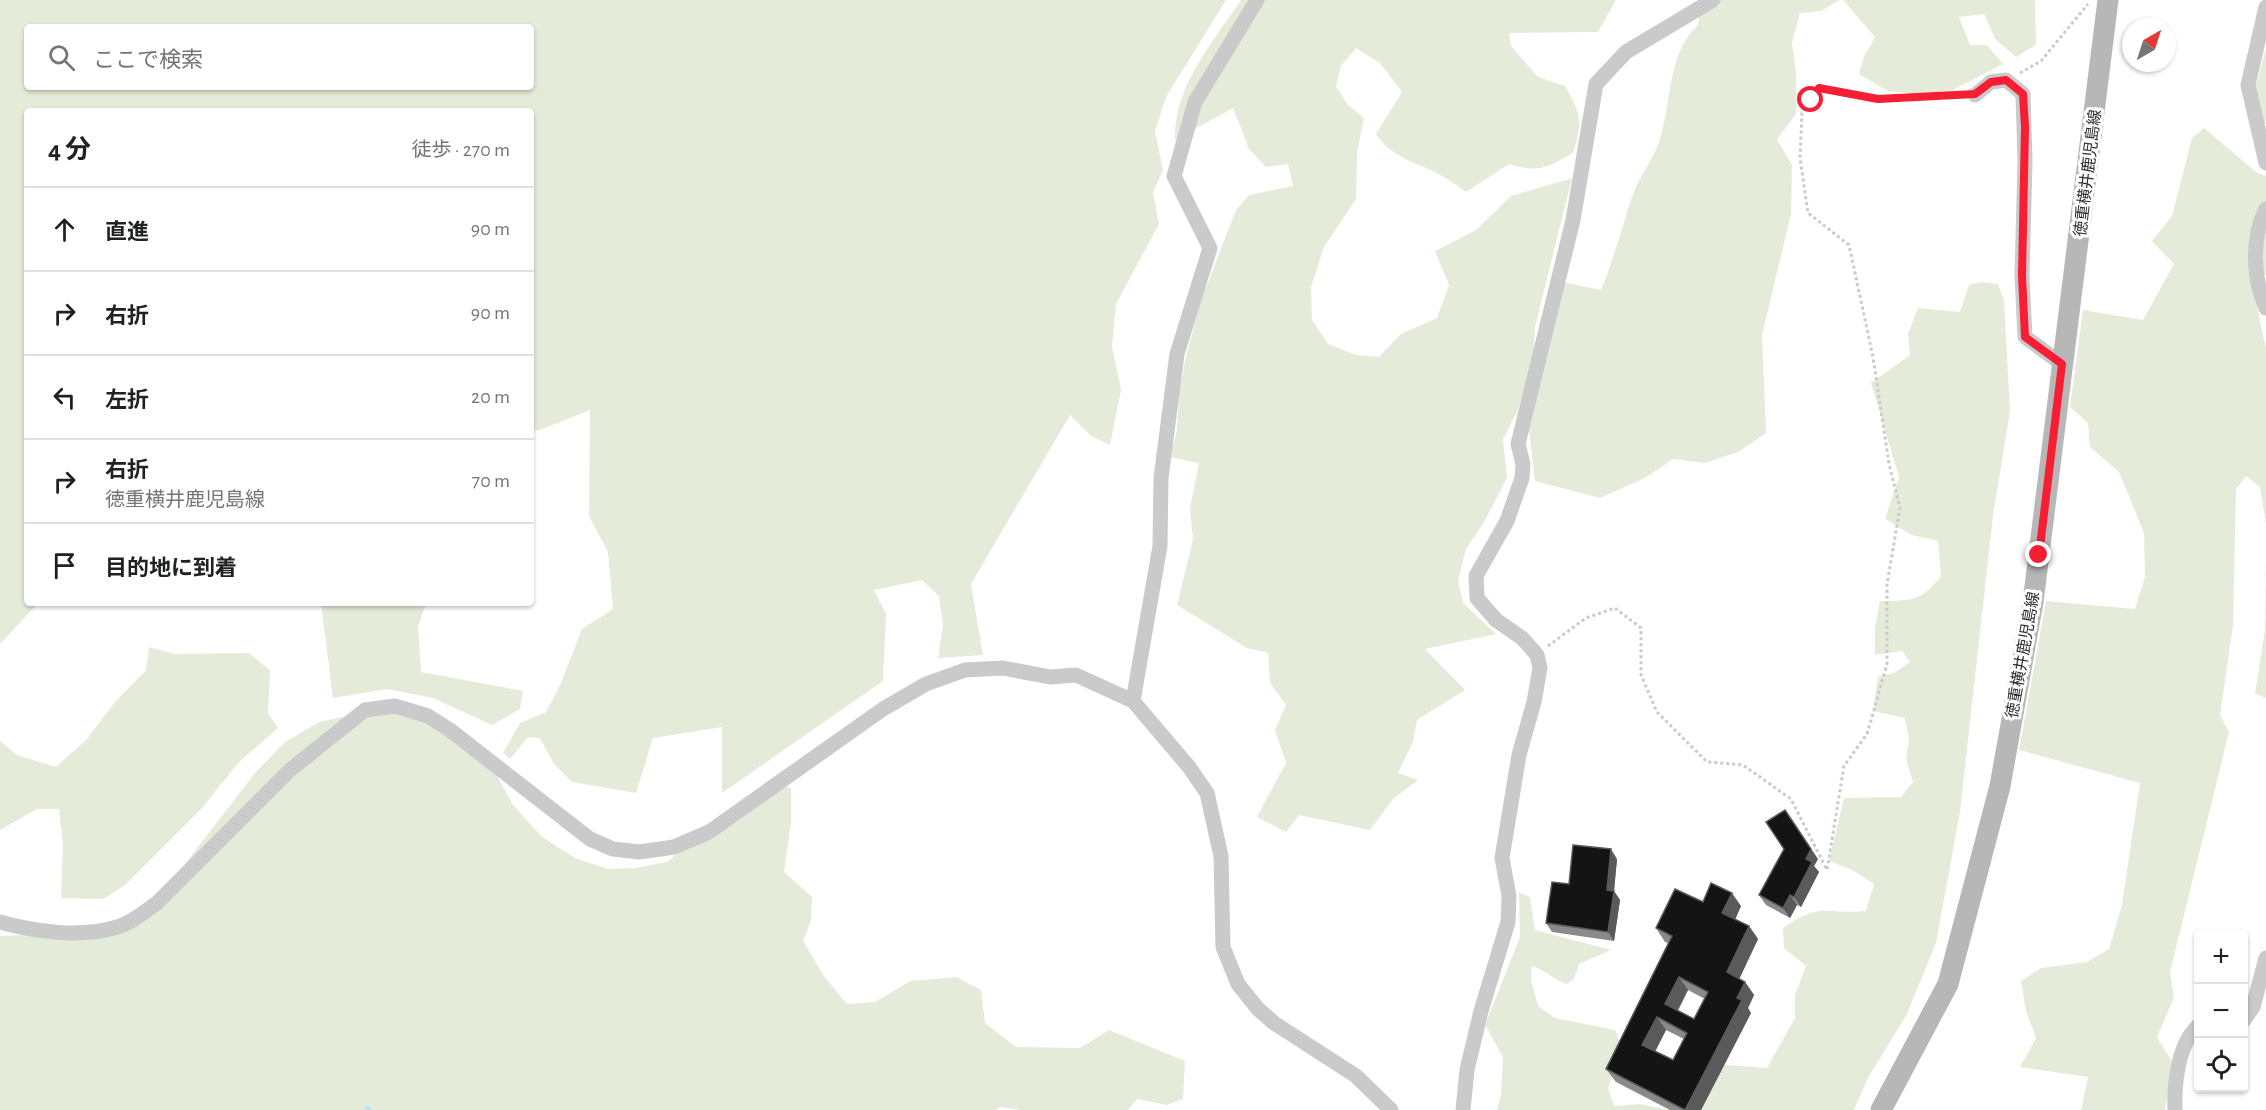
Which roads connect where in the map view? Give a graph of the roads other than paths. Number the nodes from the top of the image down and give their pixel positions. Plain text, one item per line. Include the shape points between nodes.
1 (1257, 0) edge
2 (1713, 0) edge
3 (2108, 0) edge
4 (2266, 7) edge
5 (1975, 94) road end
6 (2266, 163) edge
7 (2266, 209) edge
8 (2266, 308) edge
9 (2062, 364) junction
10 (1133, 701) junction
11 (0, 922) edge
12 (2266, 958) edge
13 (2248, 1014) edge
14 (2194, 1030) edge
15 (1391, 1110) edge
16 (1463, 1110) edge
17 (1881, 1110) edge
18 (2175, 1110) edge

1 - 10 street via 1195,102 1174,176 1210,248 1177,354 1161,478 1160,546
2 - 16 street via 1626,52 1596,84 1573,220 1518,444 1522,478 1507,521 1476,576 1477,598 1496,620 1522,638 1537,655 1539,668 1519,755 1502,858 1509,896 1508,922 1474,1040
3 - 9 main road, 徳重横井鹿児島線
4 - 6 street via 2248,85
5 - 9 street via 1991,82 2006,80 2023,94 2025,337
7 - 8 street via 2256,257 2259,294
9 - 17 main road, 徳重横井鹿児島線 via 2033,602 2000,786 1948,984
10 - 11 street via 1076,675 1050,677 1003,668 965,670 926,684 883,709 709,832 674,847 639,852 613,849 590,838 428,716 395,706 365,710 290,770 157,903 137,917 117,927 60,933
10 - 15 street via 1207,793 1221,856 1223,947 1238,984 1274,1023 1356,1076
12 - 13 street
14 - 18 street via 2180,1059

